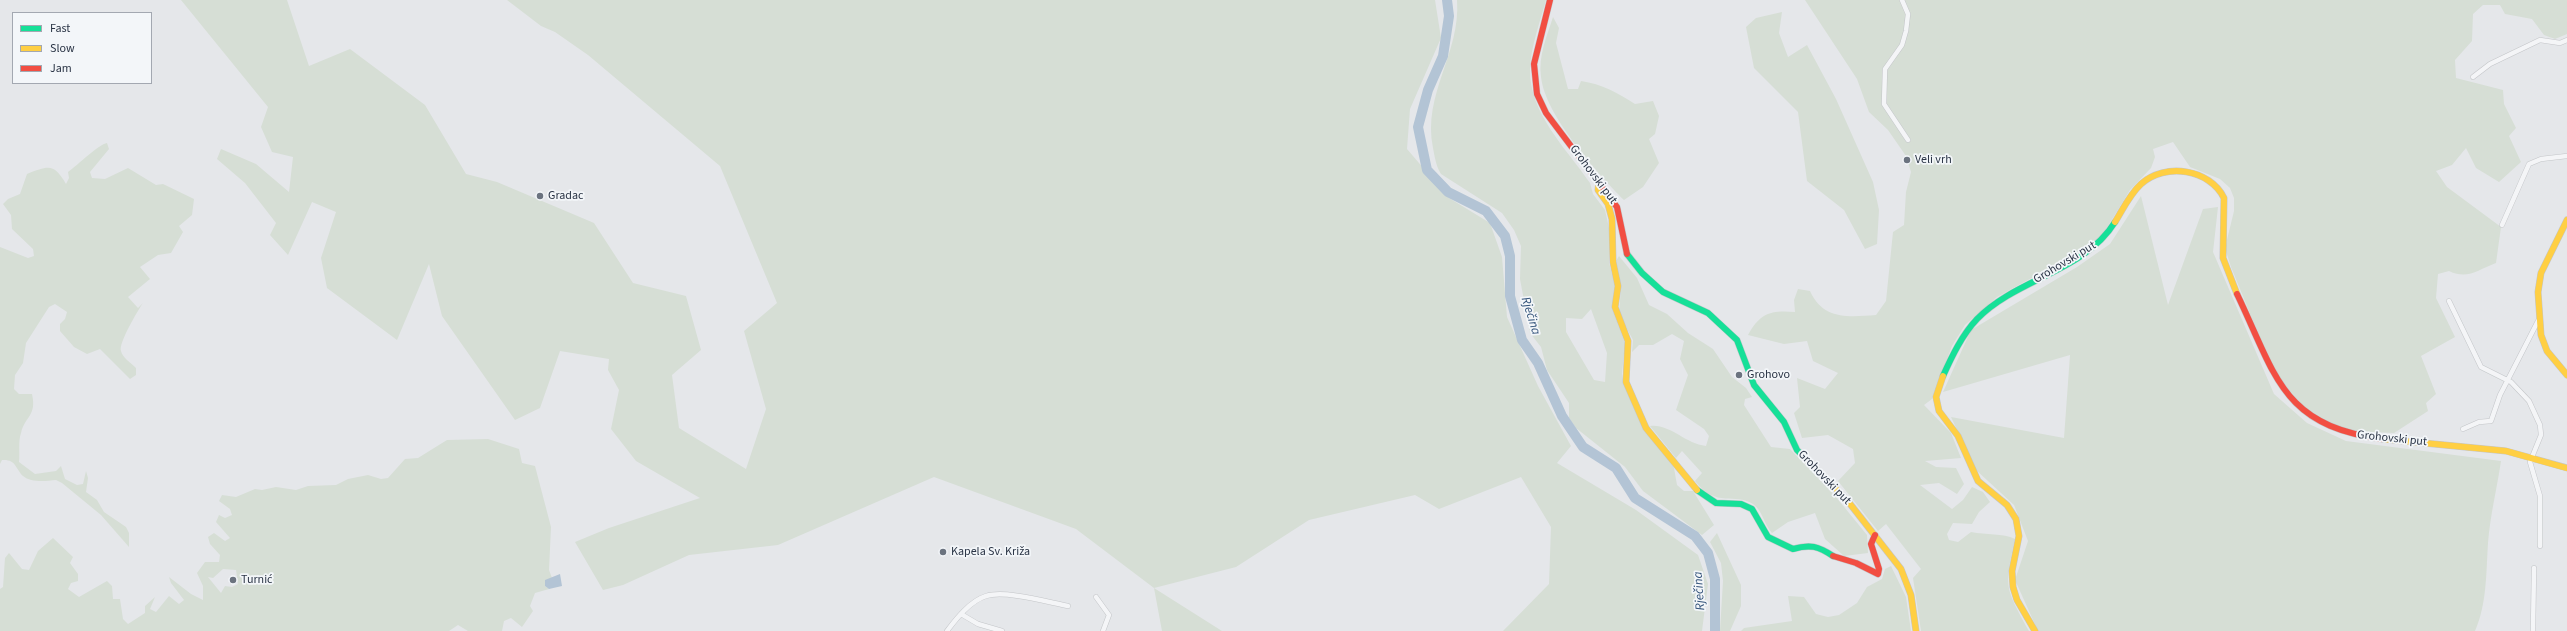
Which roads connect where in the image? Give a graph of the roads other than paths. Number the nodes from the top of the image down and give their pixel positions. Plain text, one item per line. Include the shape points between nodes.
1 (1550, 0) edge
2 (1902, 0) edge
3 (2567, 40) edge
4 (2473, 77) dead end
5 (1908, 140) dead end
6 (2567, 156) edge
7 (1599, 182) junction
8 (2567, 220) edge
9 (2502, 225) dead end
10 (2449, 301) dead end
11 (2538, 321) junction
12 (2567, 375) edge
13 (2507, 380) junction
14 (2464, 429) dead end
15 (2531, 456) junction
16 (2567, 468) edge
17 (1875, 535) junction
18 (2540, 546) dead end
19 (2534, 568) dead end
20 (1096, 597) dead end
21 (1068, 606) dead end
22 (961, 614) junction
23 (946, 631) edge
24 (1002, 631) edge
25 (1103, 631) edge
26 (1916, 631) edge
27 (2035, 631) edge
28 (2533, 631) edge

1 - 7 main road, Grohovski put via 1534,64 1537,94 1546,113
2 - 5 street via 1908,14 1906,31 1902,45 1885,69 1884,104
3 - 4 street via 2560,43 2540,40 2490,64
6 - 9 street via 2541,159 2529,164
7 - 17 main road, Grohovski put via 1617,207 1625,251 1631,259 1663,292 1708,313 1737,340 1754,385 1784,422 1796,450 1833,486
7 - 17 main road via 1598,190 1608,204 1612,219 1613,262 1618,286 1615,307 1628,341 1626,382 1646,428 1695,489 1716,503 1741,504 1752,509 1768,537 1788,547 1796,549 1807,545 1817,546 1837,558 1856,562 1878,574 1879,569 1871,544
8 - 11 main road via 2561,238 2539,280
10 - 13 street via 2478,362 2487,371
11 - 12 main road via 2540,339
11 - 13 street
13 - 14 street via 2491,421 2479,422
13 - 15 street via 2529,401 2540,425 2539,443
15 - 16 main road, Grohovski put
15 - 18 street via 2530,462 2540,496
15 - 27 main road, Grohovski put via 2488,449 2363,437 2334,429 2305,412 2276,380 2226,270 2221,249 2226,200 2222,190 2212,181 2197,175 2172,172 2158,174 2137,188 2105,237 2090,250 1991,305 1968,326 1955,348 1936,398 1940,413 1954,429 1978,482 2010,508 2016,519 2020,539 2013,568 2013,590
17 - 26 main road, Grohovski put via 1901,569 1908,583
19 - 28 street
20 - 25 street via 1109,615
21 - 22 street via 997,594 984,596
22 - 23 street
22 - 24 street via 978,624

